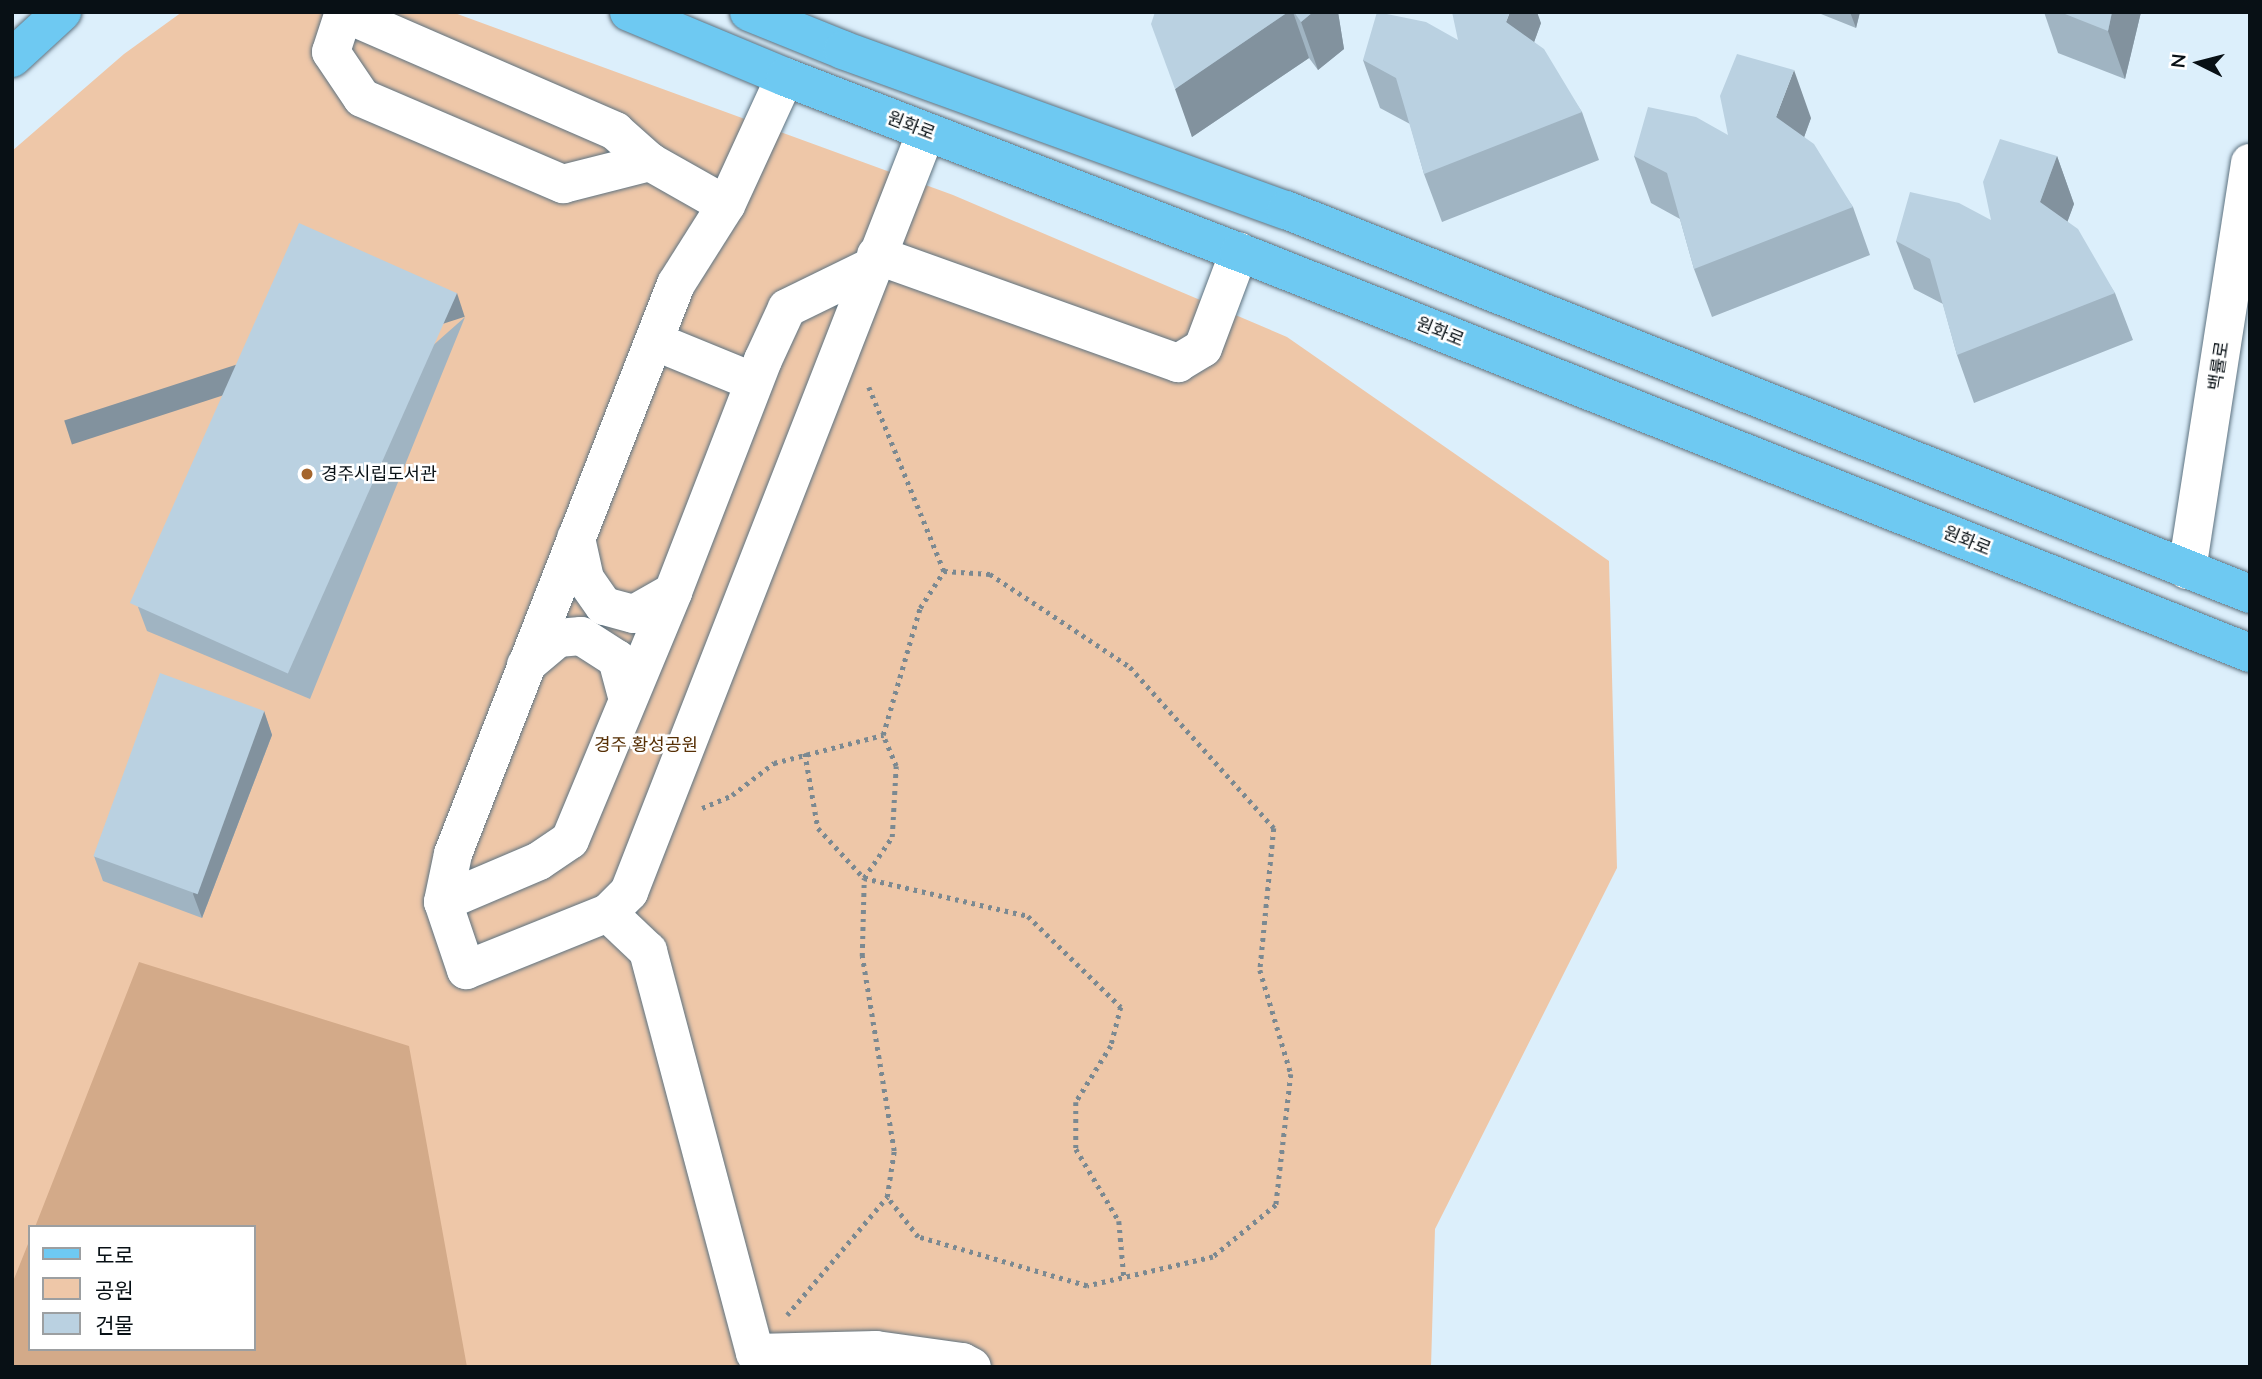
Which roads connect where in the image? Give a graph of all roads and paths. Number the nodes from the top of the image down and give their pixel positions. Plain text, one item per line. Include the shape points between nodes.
1 (62, 12) edge
2 (629, 12) edge
3 (749, 12) edge
4 (344, 13) edge
5 (12, 58) edge
6 (785, 77) junction
7 (926, 132) junction
8 (650, 162) junction
9 (2250, 163) edge
10 (726, 205) junction
11 (2247, 210) edge
12 (1239, 252) junction
13 (873, 261) junction
14 (846, 331) junction
15 (654, 341) junction
16 (754, 382) junction
17 (576, 538) junction
18 (944, 570) junction
19 (2187, 570) junction
20 (673, 592) junction
21 (2250, 594) edge
22 (2178, 625) junction
23 (2250, 653) edge
24 (526, 665) junction
25 (628, 700) junction
26 (883, 734) junction
27 (805, 753) junction
28 (653, 829) junction
29 (864, 878) junction
30 (443, 902) junction
31 (608, 913) junction
32 (887, 1197) junction
33 (1124, 1277) junction
34 (755, 1353) junction
35 (972, 1367) edge

1 - 5 main road
2 - 6 main road, 원화로
3 - 19 main road via 1286,211
4 - 8 street via 615,131
4 - 8 street via 331,52 362,98 563,184
6 - 7 main road, 원화로
6 - 10 street
7 - 12 main road, 원화로
7 - 13 street
8 - 10 street
9 - 11 street, 백률로
10 - 15 street via 676,285
11 - 19 street, 백률로
12 - 13 street via 1203,348 1178,363
12 - 22 main road, 원화로
13 - 14 street
13 - 16 street via 787,308
14 - 18 path
14 - 28 street
15 - 16 street
15 - 17 street
16 - 20 street
17 - 20 street via 584,579 604,606 634,614
17 - 24 street
18 - 26 path via 919,608
18 - 33 path via 990,574 1130,667 1274,828 1260,970 1291,1074 1276,1205 1213,1257
19 - 21 main road
19 - 22 main road
20 - 25 street
22 - 23 main road, 원화로
24 - 25 street via 558,638 581,636 617,659
24 - 30 street via 453,854
25 - 30 street via 570,840 539,861
26 - 27 path
26 - 29 path via 895,766 892,837
27 - 28 path via 774,763 732,795
27 - 29 path via 818,828
28 - 31 street via 629,892
29 - 32 path via 862,957 894,1151
29 - 33 path via 1028,916 1121,1007 1111,1046 1076,1102 1076,1149 1119,1221
30 - 31 street via 466,970
31 - 34 street via 648,951
32 - 33 path via 918,1237 1087,1286
32 - 34 path
34 - 35 street via 876,1350

